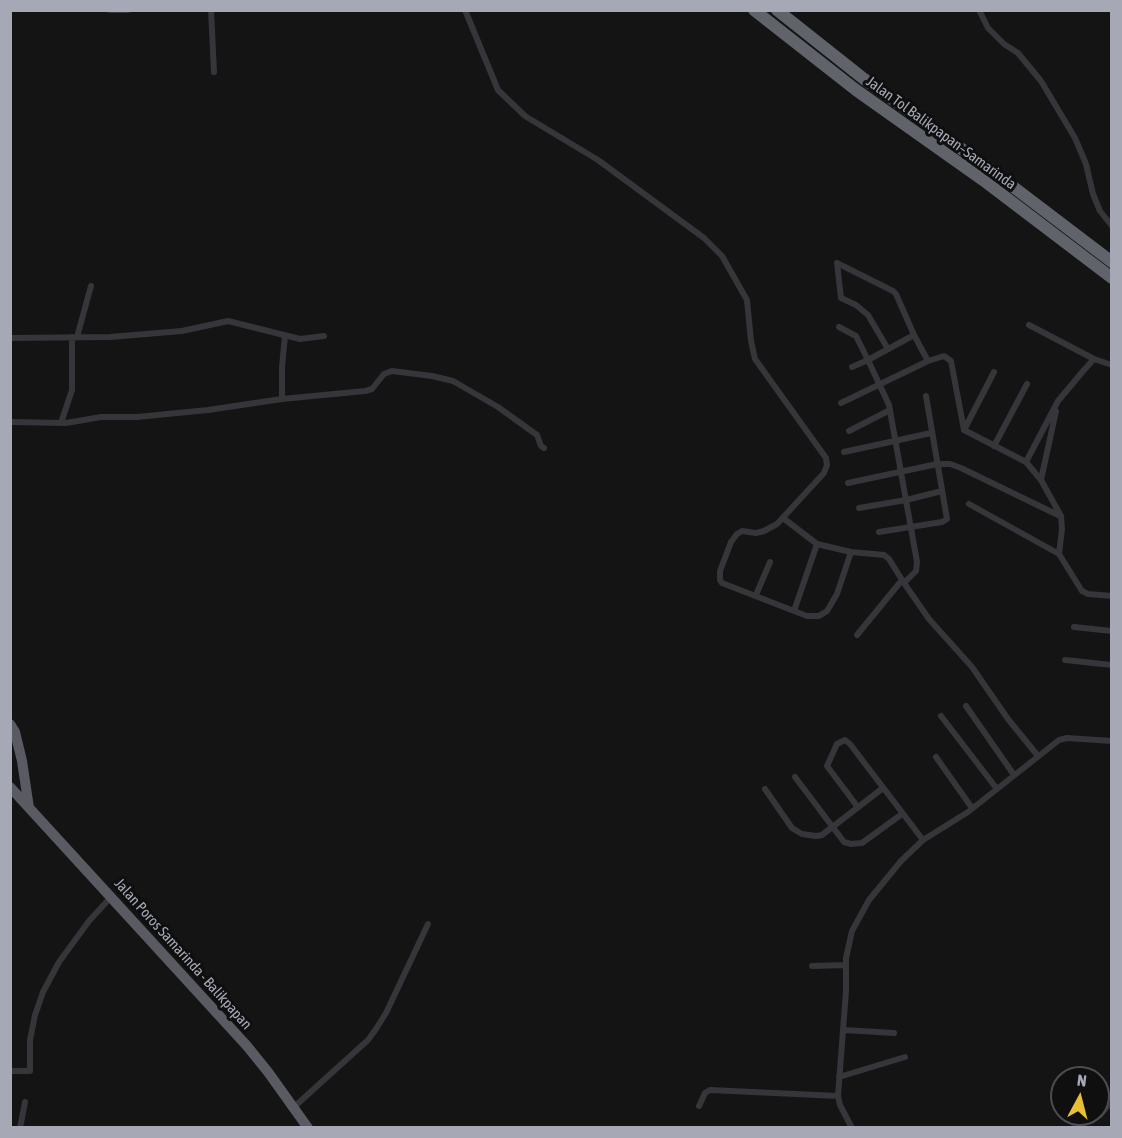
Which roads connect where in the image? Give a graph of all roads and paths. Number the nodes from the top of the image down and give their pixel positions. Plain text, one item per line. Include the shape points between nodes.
1 (110, 10) edge
2 (128, 10) edge
3 (211, 10) edge
4 (465, 10) edge
5 (754, 10) edge
6 (777, 10) edge
7 (979, 10) edge
8 (214, 72) dead end
9 (1112, 226) edge
10 (1112, 262) edge
11 (1112, 278) edge
12 (91, 286) dead end
13 (1029, 325) dead end
14 (839, 327) dead end
15 (914, 335) junction
16 (285, 336) junction
17 (324, 336) dead end
18 (74, 337) junction
19 (10, 338) edge
20 (888, 349) junction
21 (1094, 359) junction
22 (868, 360) junction
23 (927, 361) junction
24 (1112, 365) edge
25 (852, 367) dead end
26 (994, 372) dead end
27 (1027, 384) dead end
28 (880, 386) junction
29 (926, 396) dead end
30 (282, 399) junction
31 (1058, 401) junction
32 (841, 403) dead end
33 (890, 410) junction
34 (10, 422) edge
35 (61, 423) junction
36 (964, 430) junction
37 (849, 431) dead end
38 (931, 433) junction
39 (895, 441) junction
40 (994, 446) junction
41 (544, 448) dead end
42 (844, 452) dead end
43 (1026, 462) junction
44 (937, 464) junction
45 (900, 472) junction
46 (1041, 480) junction
47 (848, 483) dead end
48 (942, 491) junction
49 (906, 500) junction
50 (969, 504) dead end
51 (860, 508) dead end
52 (1061, 516) junction
53 (783, 518) junction
54 (911, 528) junction
55 (879, 532) dead end
56 (817, 544) junction
57 (851, 552) junction
58 (1059, 554) junction
59 (770, 562) dead end
60 (903, 582) junction
61 (756, 596) junction
62 (1112, 596) edge
63 (794, 611) junction
64 (1074, 627) dead end
65 (1112, 631) edge
66 (857, 635) dead end
67 (1065, 660) dead end
68 (1112, 665) edge
69 (966, 706) dead end
70 (941, 716) dead end
71 (10, 724) edge
72 (1112, 741) edge
73 (1038, 756) junction
74 (936, 758) dead end
75 (1014, 775) junction
76 (795, 777) dead end
77 (10, 788) edge
78 (883, 788) junction
79 (765, 789) dead end
80 (997, 789) junction
81 (857, 806) junction
82 (29, 808) junction
83 (972, 808) junction
84 (902, 814) junction
85 (832, 827) junction
86 (923, 840) junction
87 (111, 897) junction
88 (428, 924) dead end
89 (846, 965) junction
90 (812, 966) dead end
91 (844, 1030) junction
92 (894, 1033) dead end
93 (905, 1056) dead end
94 (10, 1071) edge
95 (840, 1077) junction
96 (838, 1096) junction
97 (1112, 1101) edge
98 (25, 1102) dead end
99 (699, 1106) dead end
100 (294, 1107) junction
101 (20, 1128) edge
102 (308, 1128) edge
103 (852, 1128) edge
104 (1074, 1128) edge

1 - 2 street
3 - 8 street
4 - 53 street via 498,90 525,116 598,160 704,238 734,275 747,300 754,359 826,458 824,473
5 - 11 highway, Jalan Tol Balikpapan–Samarinda
6 - 10 highway, Jalan Tol Balikpapan–Samarinda via 864,80
7 - 9 street via 988,28 1018,53 1041,81 1075,138 1100,211
12 - 18 street
13 - 21 street
14 - 22 street via 856,336
15 - 20 street
15 - 20 street via 893,291 837,263 841,298 868,315
15 - 23 street
16 - 17 street
16 - 18 street via 228,321 182,331
16 - 30 street
18 - 19 street
18 - 35 street via 72,390
20 - 22 street
21 - 24 street
21 - 31 street
22 - 25 street
22 - 28 street
23 - 28 street
23 - 36 street via 944,356 951,360
26 - 36 street
27 - 40 street
28 - 32 street
28 - 33 street
29 - 38 street
30 - 35 street
30 - 41 street via 369,390 392,371 432,376 453,381 498,407 537,435
31 - 43 street
31 - 46 street
33 - 37 street
33 - 39 street
34 - 35 street
36 - 40 street
38 - 39 street
38 - 44 street
39 - 42 street
39 - 45 street
40 - 43 street
43 - 46 street
44 - 45 street
44 - 48 street
44 - 52 street via 961,468
45 - 47 street
45 - 49 street
46 - 52 street
48 - 49 street
48 - 54 street via 945,521
49 - 51 street
49 - 54 street
50 - 58 street
52 - 58 street
53 - 56 street
53 - 61 street via 764,531 739,532 720,571 722,583
54 - 55 street
54 - 60 street via 917,569
56 - 57 street
56 - 63 street
57 - 60 street via 884,555
57 - 63 street via 827,611 819,616
58 - 62 street via 1084,593
59 - 61 street
60 - 66 street
60 - 73 street
61 - 63 street
64 - 65 street
67 - 68 street
69 - 75 street
70 - 80 street
71 - 82 highway via 22,761
72 - 73 street via 1062,739
73 - 75 street
74 - 83 street
75 - 80 street
76 - 85 street
77 - 82 highway, Jalan Poros Samarinda - Balikpapan
78 - 81 street
78 - 81 street via 848,741 841,741 827,766
78 - 84 street
79 - 85 street via 796,832 816,836
80 - 83 street
81 - 85 street
82 - 87 highway, Jalan Poros Samarinda - Balikpapan
83 - 86 street
84 - 85 street via 855,845 844,842
84 - 86 street
86 - 89 street via 883,882 860,914 849,940
87 - 94 street via 59,962 43,992 30,1040 30,1071
87 - 100 highway, Jalan Poros Samarinda - Balikpapan via 247,1046
88 - 100 street via 386,1013 368,1040
89 - 90 street
89 - 91 street
91 - 92 street
91 - 95 street
93 - 95 street
95 - 96 street
96 - 99 street via 710,1090
96 - 103 street
97 - 104 street via 1100,1115
98 - 101 street
100 - 102 highway, Jalan Poros Samarinda - Balikpapan

